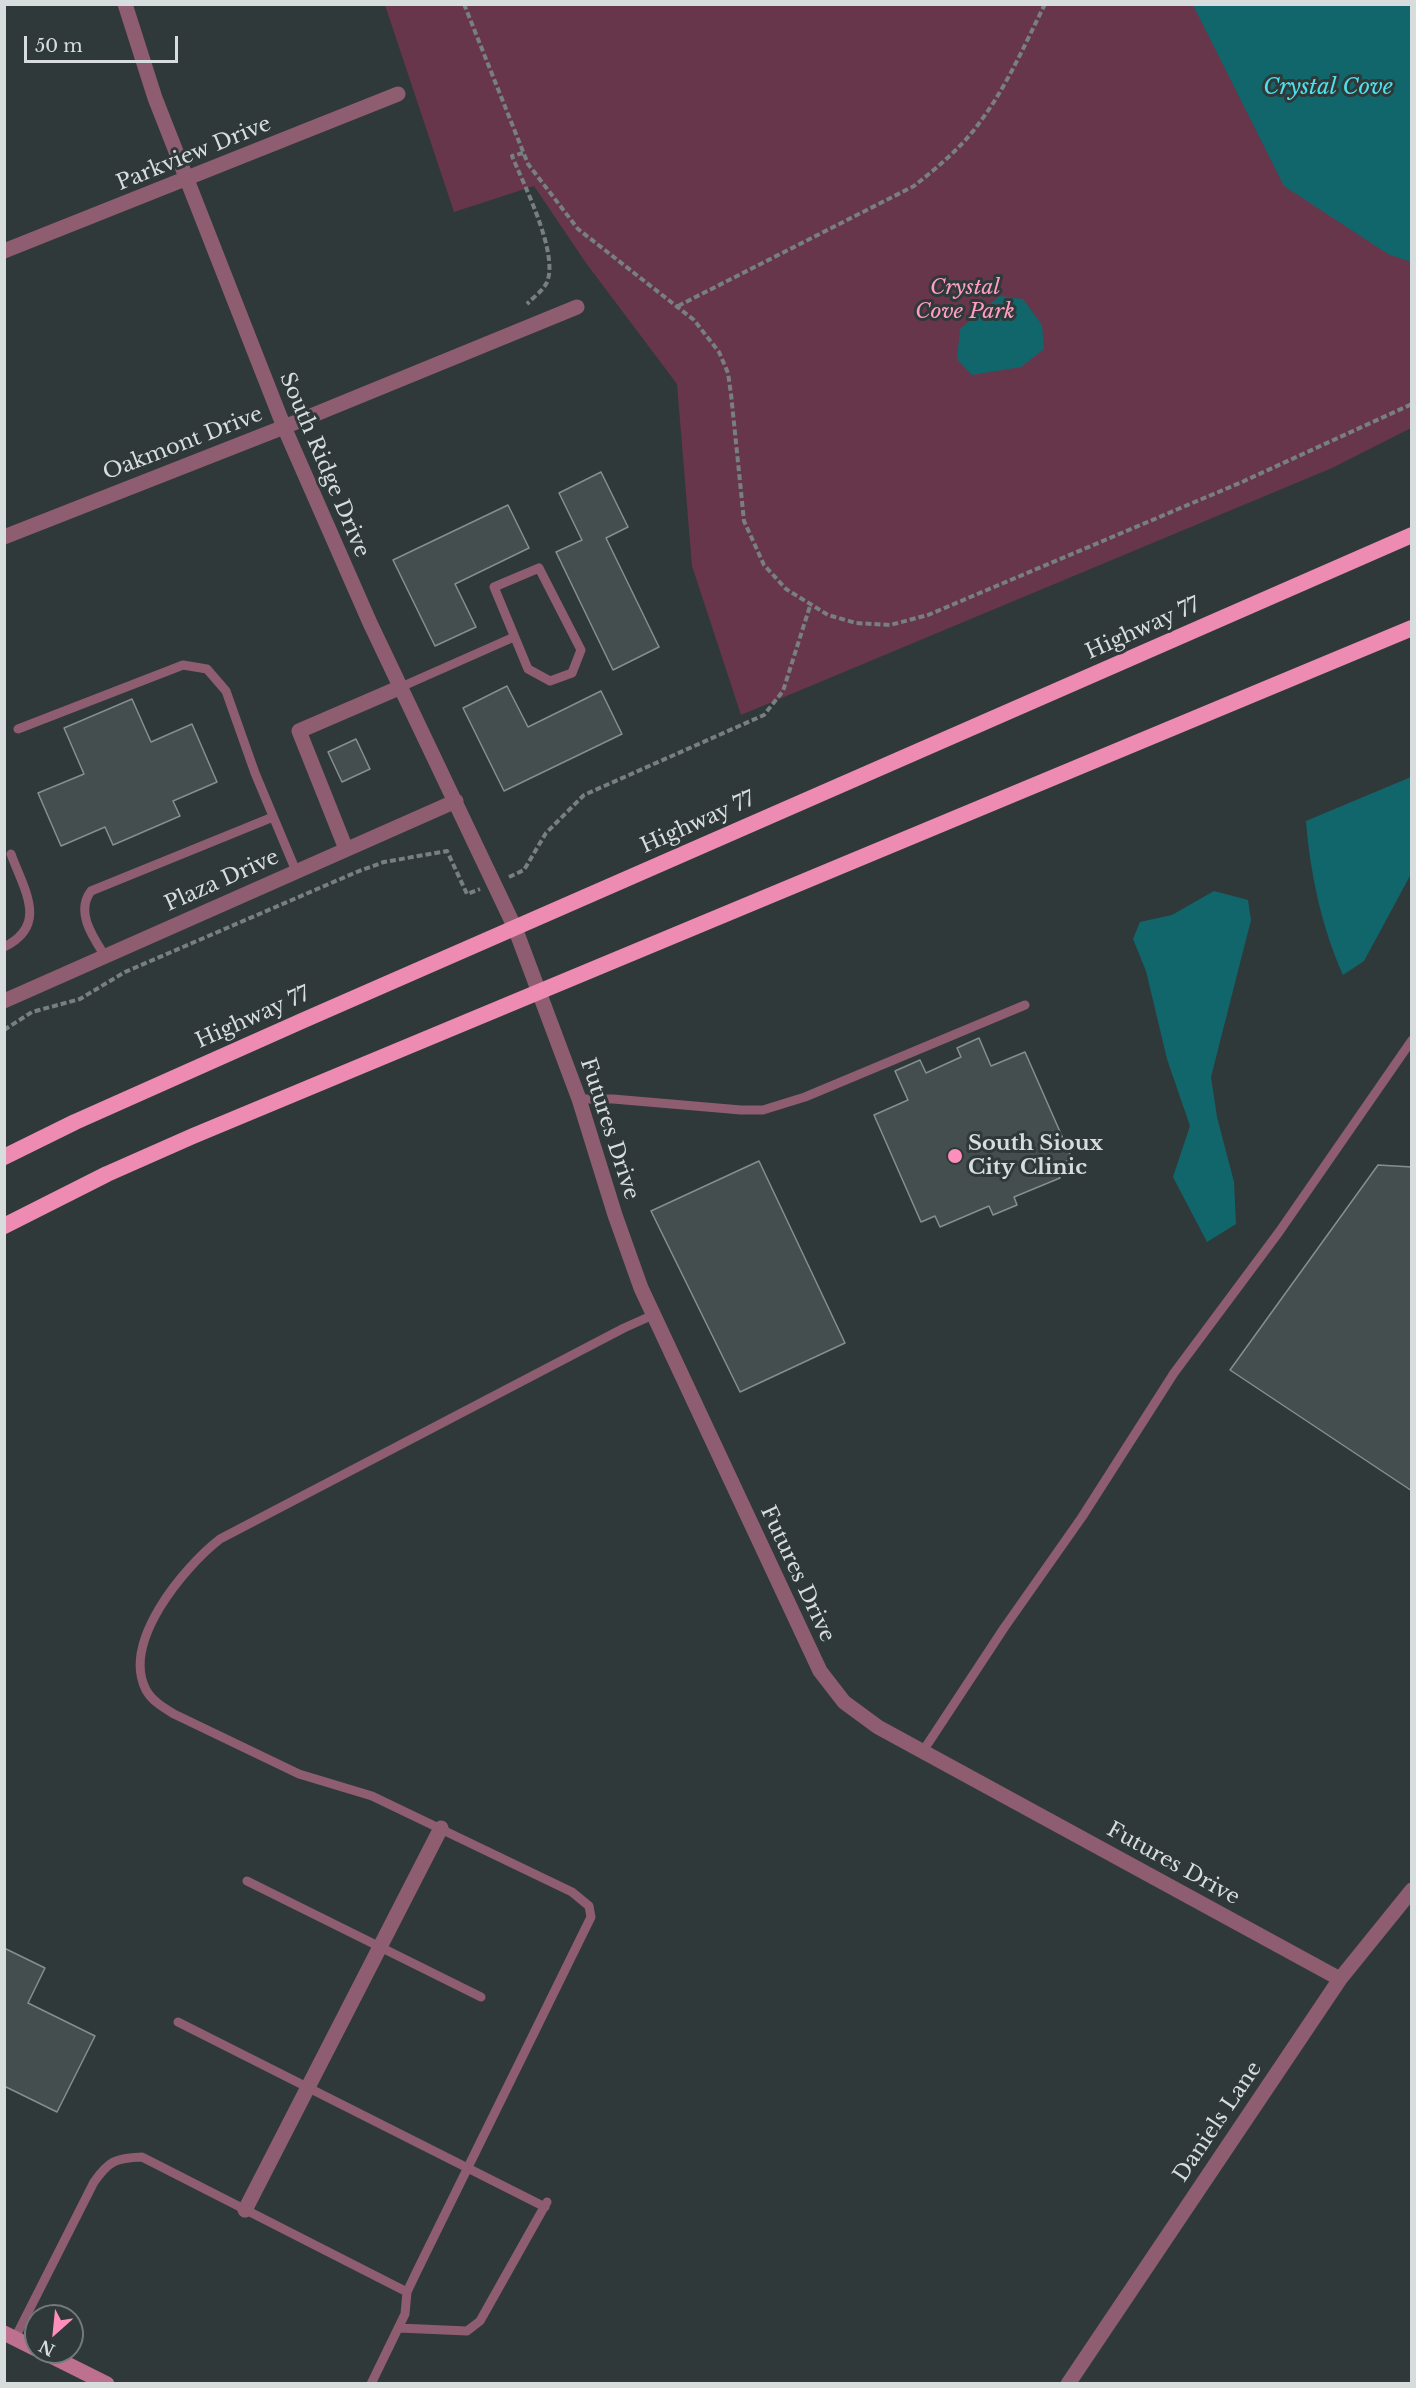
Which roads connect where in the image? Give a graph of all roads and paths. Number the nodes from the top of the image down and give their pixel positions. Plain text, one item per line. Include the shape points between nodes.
1 (125, 4) edge
2 (464, 4) edge
3 (1045, 4) edge
4 (398, 94) dead end
5 (523, 153) junction
6 (188, 180) junction
7 (4, 251) edge
8 (527, 304) dead end
9 (678, 306) junction
10 (577, 307) dead end
11 (1412, 404) edge
12 (284, 427) junction
13 (1412, 535) edge
14 (4, 537) edge
15 (810, 606) junction
16 (1412, 628) edge
17 (514, 637) junction
18 (400, 687) junction
19 (18, 729) dead end
20 (456, 801) junction
21 (273, 817) junction
22 (346, 849) junction
23 (11, 854) dead end
24 (296, 872) junction
25 (495, 883) junction
26 (515, 928) junction
27 (4, 947) edge
28 (105, 956) junction
29 (538, 991) junction
30 (4, 1001) edge
31 (1025, 1005) dead end
32 (4, 1030) edge
33 (1412, 1040) edge
34 (579, 1099) junction
35 (4, 1157) edge
36 (4, 1226) edge
37 (652, 1316) junction
38 (923, 1752) junction
39 (441, 1828) junction
40 (247, 1881) dead end
41 (1412, 1890) edge
42 (380, 1947) junction
43 (1340, 1979) junction
44 (481, 1997) dead end
45 (178, 2022) dead end
46 (308, 2088) junction
47 (467, 2168) junction
48 (245, 2210) junction
49 (407, 2292) junction
50 (399, 2328) junction
51 (10, 2336) edge
52 (24, 2343) edge
53 (67, 2364) edge
54 (107, 2384) edge
55 (371, 2384) edge
56 (1068, 2384) edge

1 - 6 street, South Ridge Drive via 155,98
2 - 5 path
3 - 9 path via 1003,87 980,123 947,160 904,191
4 - 6 street, Parkview Drive
5 - 8 path via 512,156 544,232 549,272 547,283
5 - 9 path via 578,229
6 - 7 street, Parkview Drive
6 - 12 street, South Ridge Drive
9 - 15 path via 709,336 728,373 744,521 764,565 786,589
10 - 12 street, Oakmont Drive
11 - 15 path via 1242,482 928,615 890,625 856,623
12 - 14 street, Oakmont Drive
12 - 18 street, South Ridge Drive
13 - 26 highway, Highway 77
15 - 25 path via 783,691 764,715 584,795 546,833 524,870
16 - 29 highway
17 - 17 lane via 494,587 538,568 581,650 572,673 550,681 528,669
17 - 18 lane
18 - 20 street, South Ridge Drive
18 - 22 street via 299,731
19 - 21 lane via 183,665 207,669 226,691
20 - 22 street, Plaza Drive
20 - 25 street, South Ridge Drive
21 - 24 lane
21 - 28 lane via 91,891 86,898 86,926
22 - 24 street, Plaza Drive
23 - 27 lane via 30,905 30,923 23,935
24 - 28 street, Plaza Drive
25 - 26 street, South Ridge Drive
25 - 32 path via 467,894 447,851 384,862 125,972 80,999 32,1012
26 - 29 street, Futures Drive
26 - 35 highway, Highway 77
28 - 30 street, Plaza Drive
29 - 34 street, Futures Drive
29 - 36 highway via 193,1136
31 - 34 lane via 806,1097 763,1110
33 - 38 lane via 1279,1232 1174,1372 1082,1517
34 - 37 street, Futures Drive via 623,1241
37 - 38 street, Futures Drive via 820,1671 850,1707
37 - 39 lane via 220,1539 186,1571 149,1628 140,1654 142,1680 156,1703 299,1774 372,1796
38 - 43 street, Futures Drive
39 - 42 street
39 - 47 lane via 572,1892 590,1906 591,1917
40 - 42 lane
41 - 43 street, Daniels Lane
42 - 44 lane
42 - 46 street
43 - 56 street, Daniels Lane
45 - 46 lane
46 - 47 lane
46 - 48 street
47 - 49 lane
47 - 50 lane via 546,2204 480,2321 467,2331
48 - 49 lane
48 - 51 lane via 142,2157 107,2164
49 - 50 lane
50 - 55 lane
51 - 52 main road
53 - 54 main road

